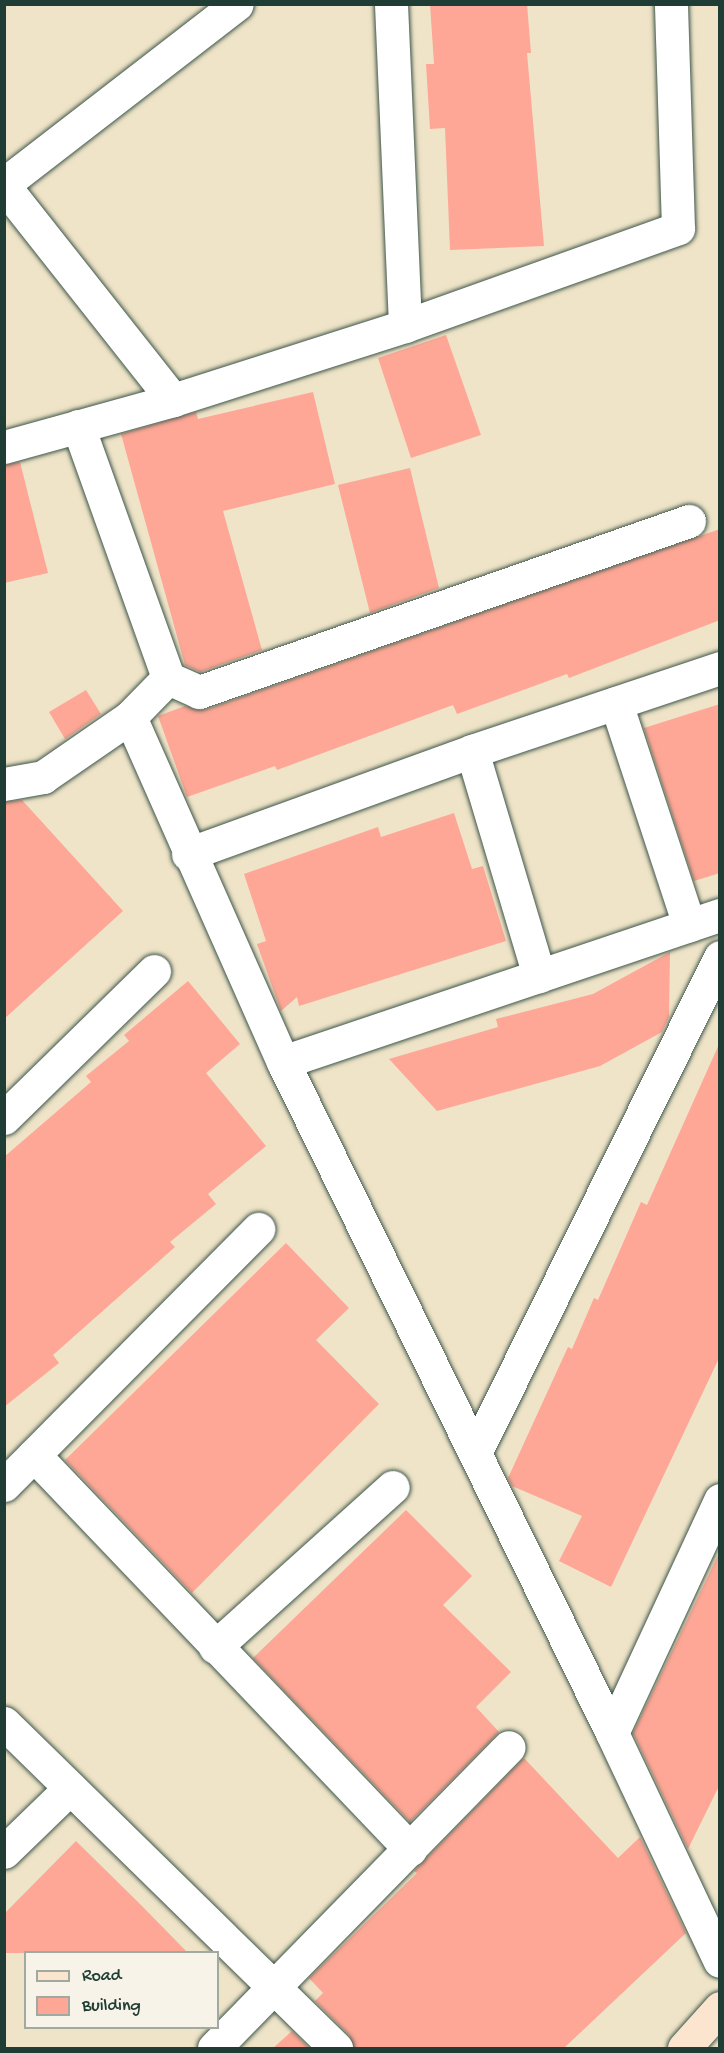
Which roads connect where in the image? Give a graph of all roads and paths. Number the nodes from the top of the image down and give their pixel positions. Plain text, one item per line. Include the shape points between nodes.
1 (237, 4) edge
2 (391, 4) edge
3 (671, 4) edge
4 (4, 185) edge
5 (405, 326) junction
6 (173, 400) junction
7 (78, 426) junction
8 (4, 447) edge
9 (689, 521) dead end
10 (720, 668) edge
11 (168, 678) junction
12 (616, 703) junction
13 (130, 717) junction
14 (472, 751) junction
15 (4, 784) edge
16 (188, 855) junction
17 (704, 920) edge
18 (720, 957) edge
19 (154, 971) dead end
20 (539, 976) junction
21 (283, 1062) junction
22 (4, 1118) edge
23 (258, 1229) dead end
24 (475, 1454) junction
25 (34, 1455) junction
26 (4, 1485) edge
27 (393, 1487) dead end
28 (720, 1500) edge
29 (214, 1647) junction
30 (4, 1723) edge
31 (612, 1733) junction
32 (509, 1747) dead end
33 (70, 1788) junction
34 (410, 1849) junction
35 (4, 1852) edge
36 (720, 1961) edge
37 (274, 1989) junction
38 (720, 2008) edge
39 (214, 2049) edge
40 (336, 2049) edge
41 (684, 2049) edge

1 - 4 street
2 - 5 street
3 - 5 street via 678,228
4 - 6 street
5 - 6 street
6 - 7 street
7 - 8 street
7 - 11 street
9 - 11 street via 198,692
10 - 12 street
11 - 13 street
12 - 14 street
12 - 17 street
13 - 15 street via 43,777
13 - 16 street
14 - 16 street
14 - 20 street
16 - 21 street
17 - 20 street
18 - 24 street
19 - 22 street
20 - 21 street
21 - 24 street
23 - 25 street
24 - 31 street
25 - 26 street
25 - 29 street
27 - 29 street
28 - 31 street
29 - 34 street
30 - 33 street
31 - 36 street
32 - 34 street
33 - 35 street
33 - 37 street
34 - 37 street
37 - 39 street
37 - 40 street
38 - 41 street

